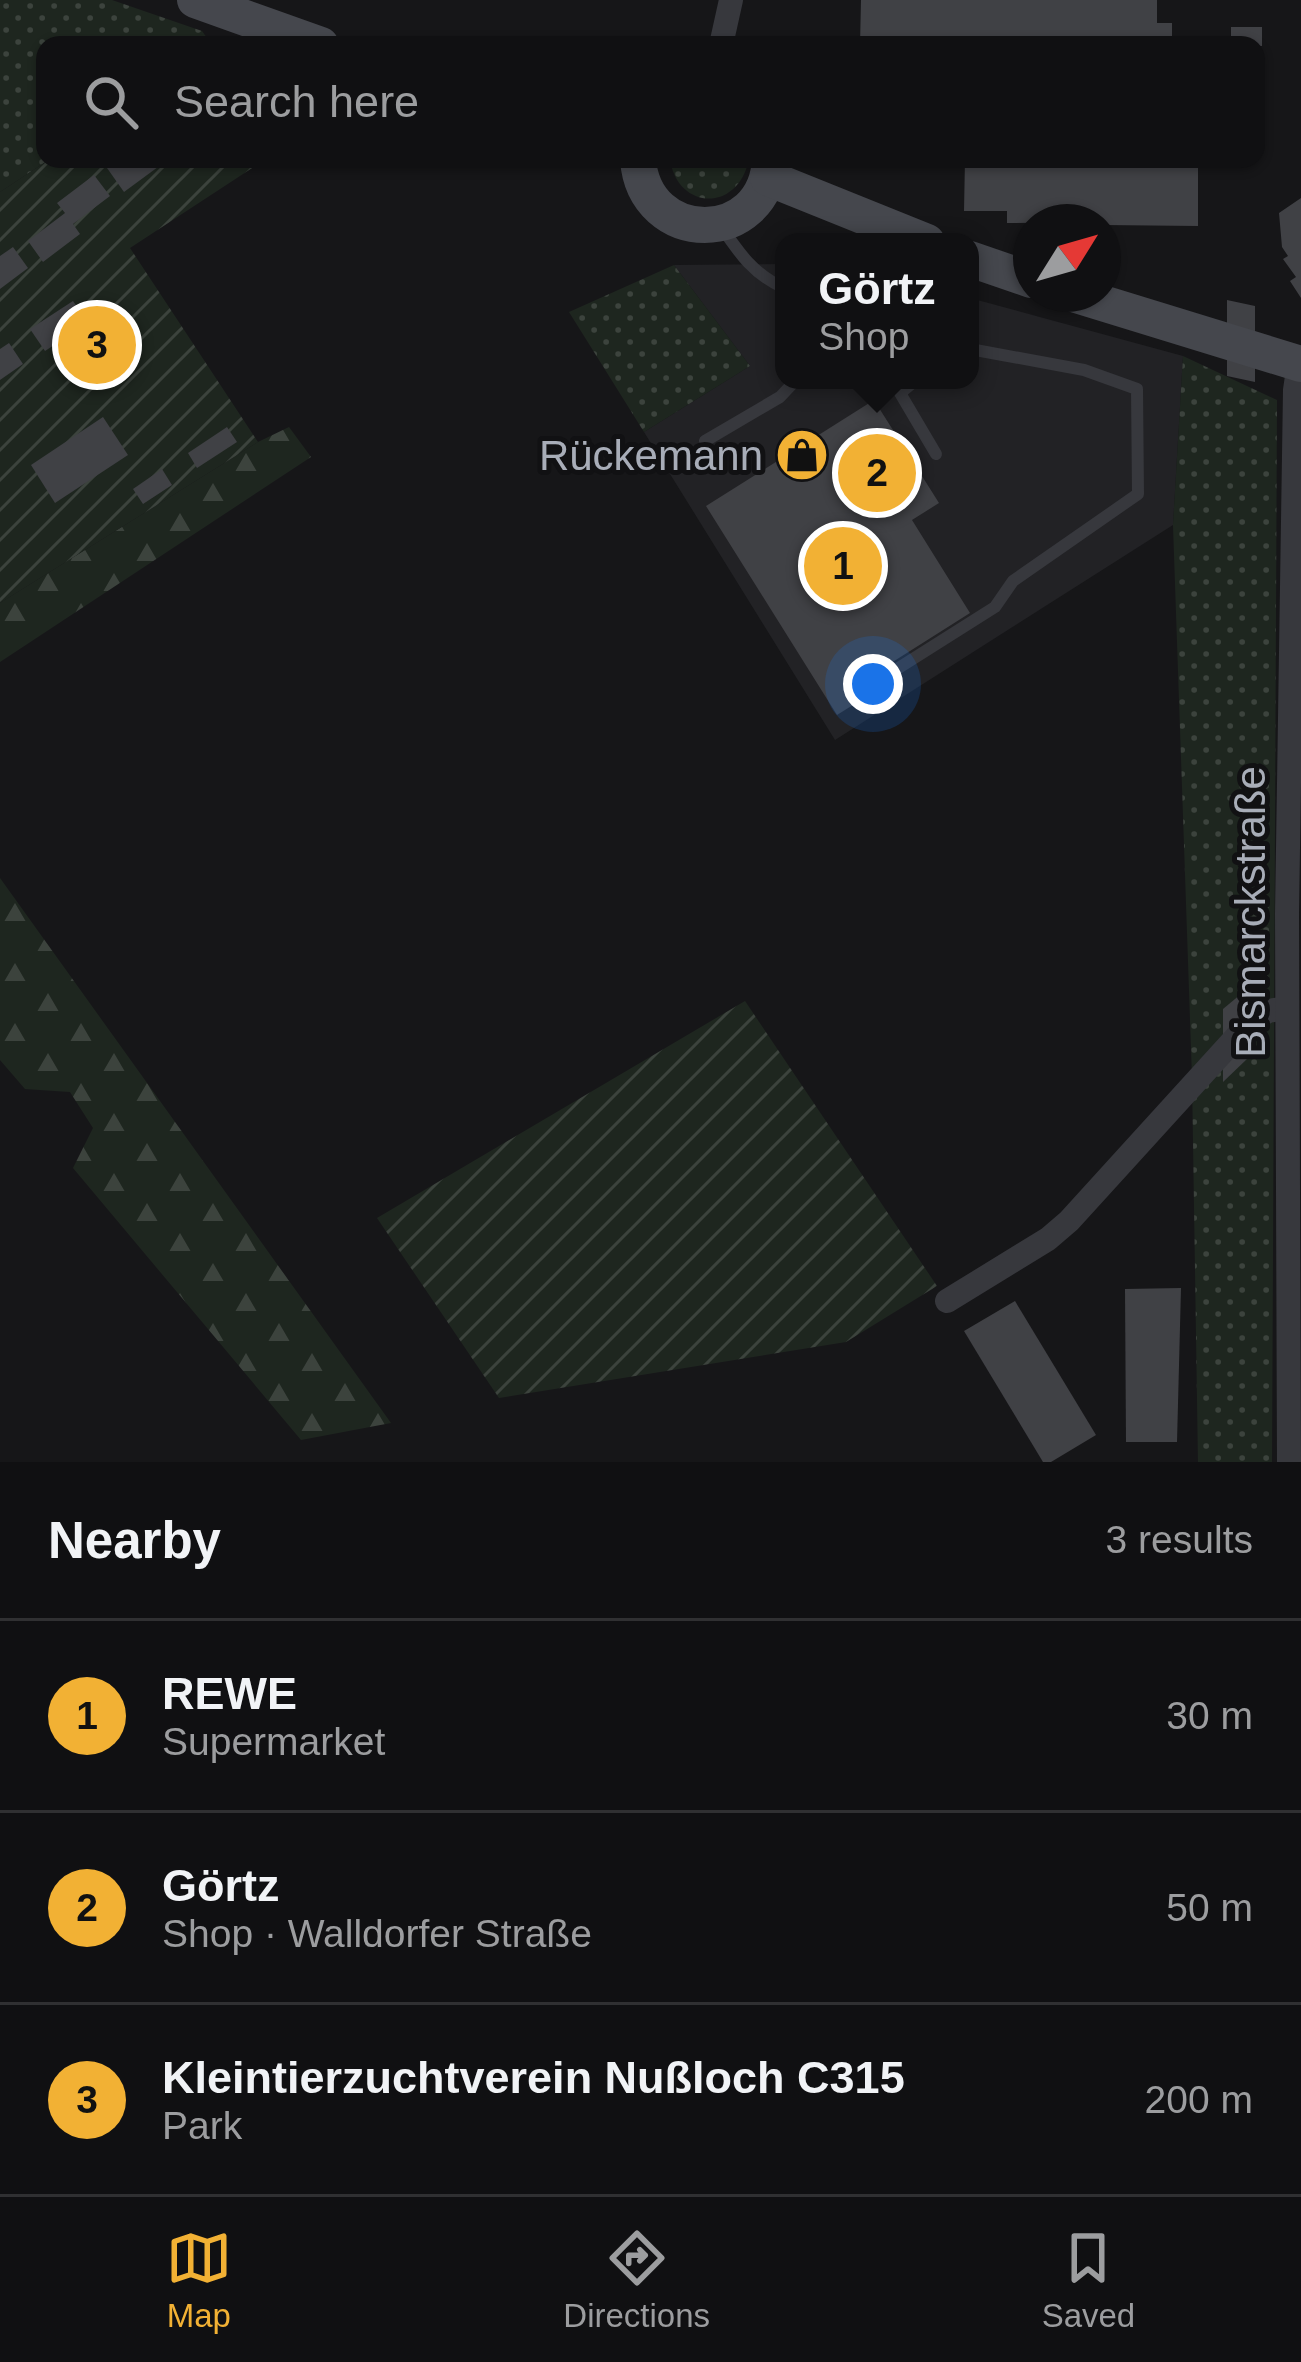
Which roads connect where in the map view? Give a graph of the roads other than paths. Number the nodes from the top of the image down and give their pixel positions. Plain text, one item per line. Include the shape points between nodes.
1 (195, 0) edge
2 (730, 0) edge
3 (296, 36) edge
4 (723, 36) edge
5 (640, 168) edge
6 (768, 169) edge
7 (719, 224) junction
8 (907, 233) edge
9 (979, 263) edge
10 (1013, 274) edge
11 (775, 284) edge
12 (1121, 309) edge
13 (979, 351) edge
14 (1300, 363) edge
15 (788, 389) edge
16 (905, 389) edge
17 (705, 441) dead end
18 (936, 454) dead end
19 (890, 674) dead end
20 (1294, 914) edge
21 (1287, 1008) junction
22 (1295, 1073) edge
23 (947, 1301) dead end
24 (1289, 1462) edge

1 - 3 street
2 - 4 street
5 - 7 street via 659,208 681,222
6 - 7 street via 754,203
6 - 8 street
7 - 11 lane via 744,262
9 - 10 street
12 - 14 street
13 - 19 lane via 1137,389 1138,494 1012,581 994,607
14 - 20 street, Bismarckstraße
15 - 17 lane
16 - 18 lane via 900,393
20 - 21 street, Bismarckstraße
21 - 22 street, Bismarckstraße
21 - 23 street via 1252,1021 1069,1221
22 - 24 street, Bismarckstraße

